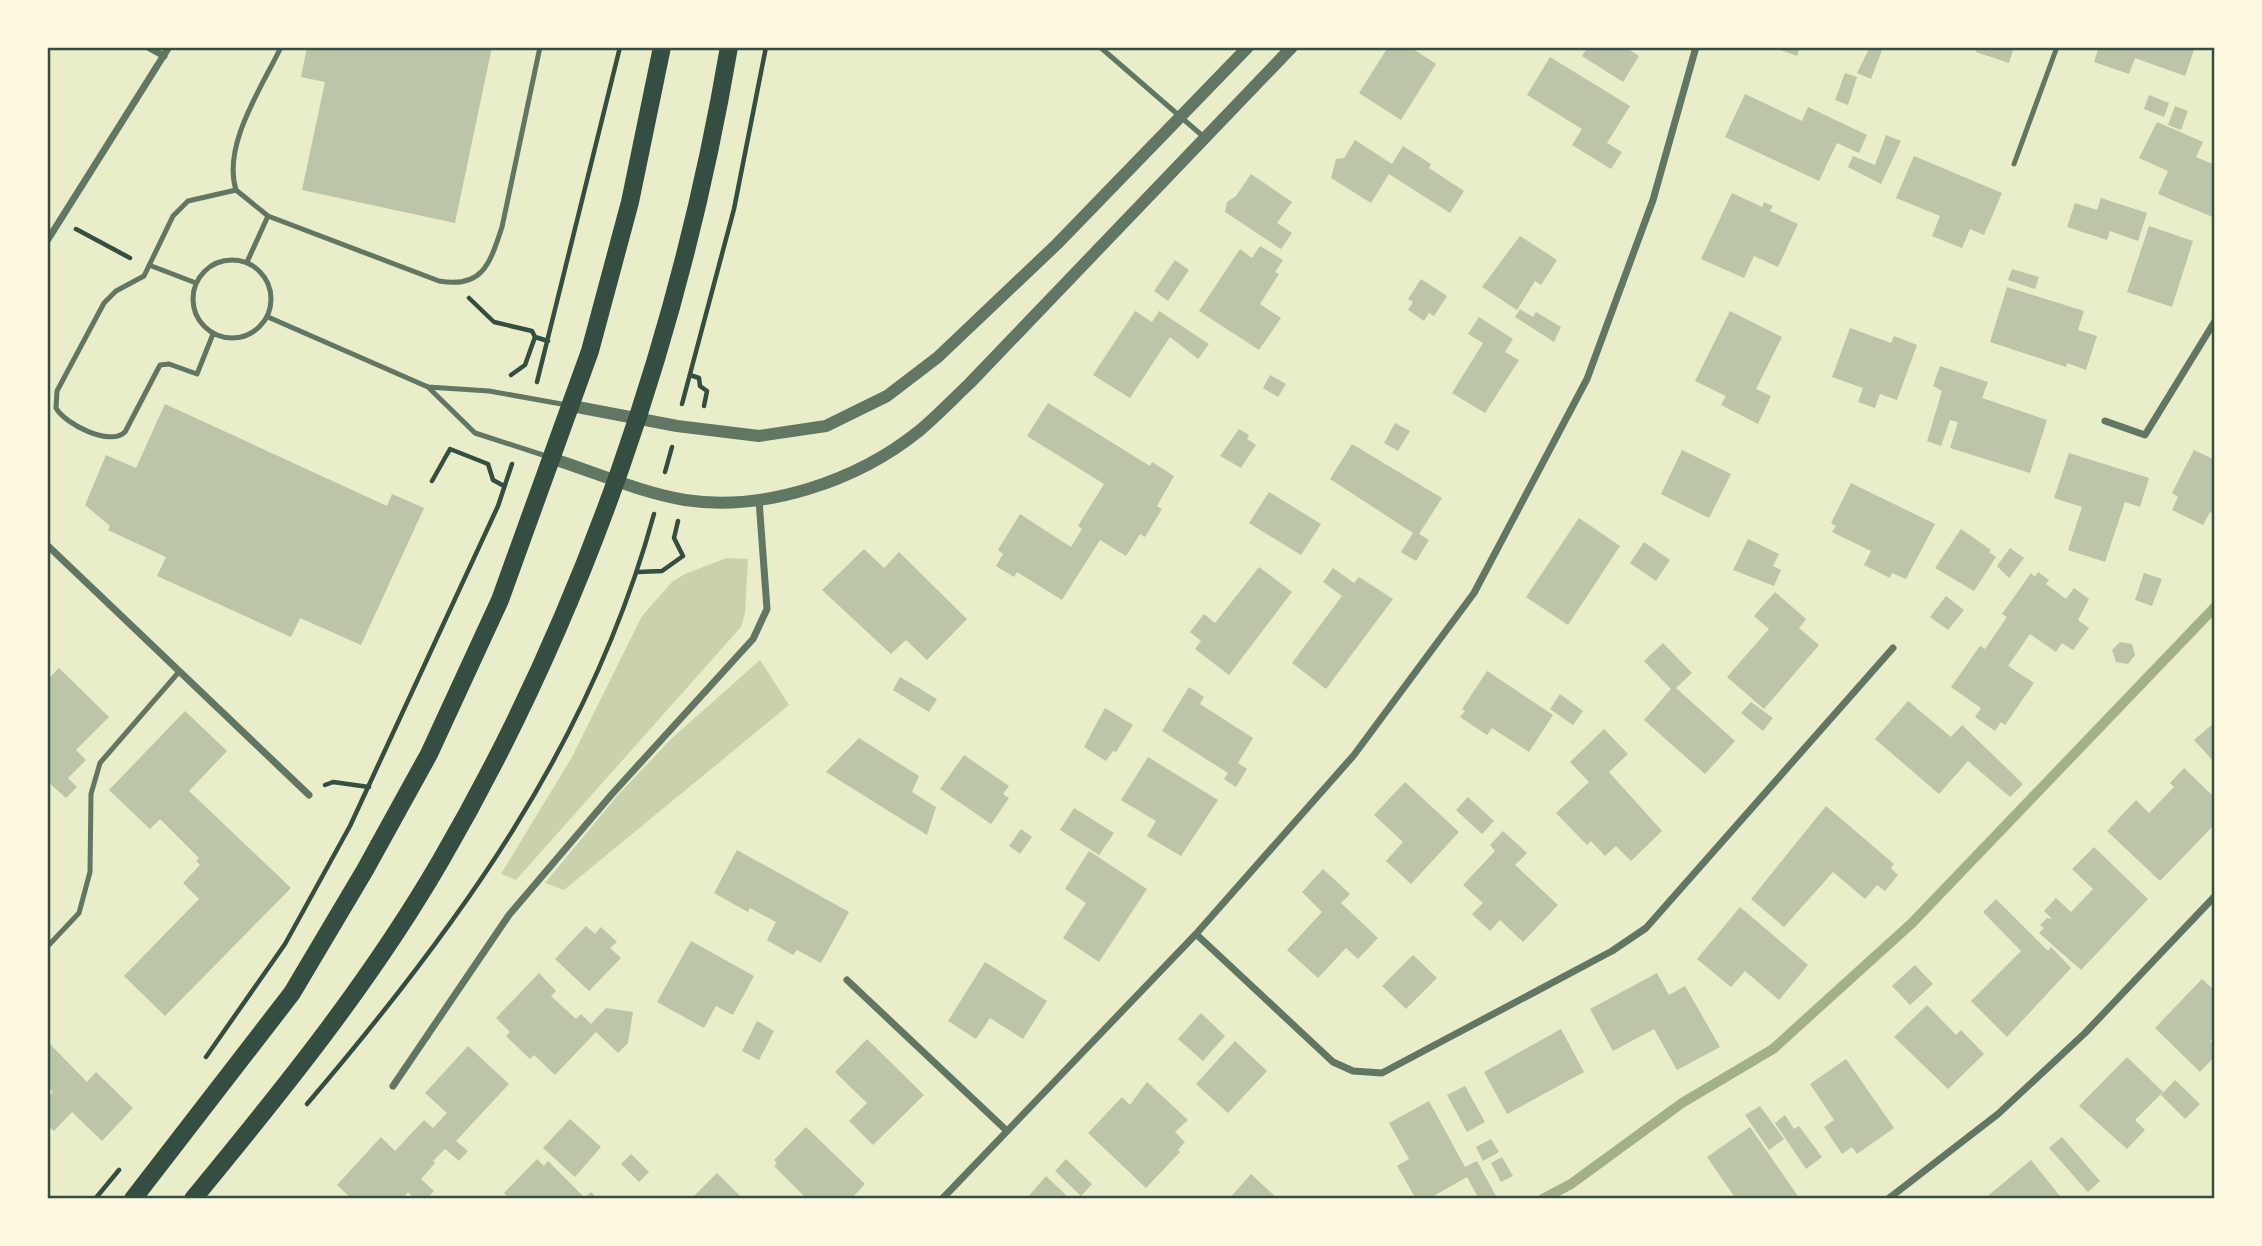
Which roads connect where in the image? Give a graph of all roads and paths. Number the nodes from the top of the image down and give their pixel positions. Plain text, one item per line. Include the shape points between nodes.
1 (148, 47) edge
2 (169, 47) edge
3 (281, 47) edge
4 (540, 47) edge
5 (620, 47) edge
6 (663, 47) edge
7 (729, 47) edge
8 (766, 47) edge
9 (1100, 47) edge
10 (1248, 47) edge
11 (1292, 47) edge
12 (1696, 47) edge
13 (2057, 47) edge
14 (164, 56) junction
15 (1181, 118) junction
16 (1205, 138) junction
17 (2014, 163) dead end
18 (236, 190) junction
19 (268, 216) junction
20 (60, 221) junction
21 (47, 241) edge
22 (247, 262) junction
23 (149, 265) junction
24 (196, 283) junction
25 (457, 284) junction
26 (268, 317) junction
27 (2215, 321) edge
28 (213, 334) junction
29 (536, 337) junction
30 (548, 341) junction
31 (690, 376) junction
32 (428, 387) junction
33 (503, 394) junction
34 (531, 400) junction
35 (572, 406) junction
36 (637, 418) junction
37 (2105, 421) dead end
38 (677, 426) junction
39 (699, 428) junction
40 (517, 447) junction
41 (553, 459) junction
42 (616, 479) junction
43 (432, 481) dead end
44 (505, 486) junction
45 (660, 493) junction
46 (682, 500) junction
47 (759, 500) junction
48 (47, 545) edge
49 (638, 572) dead end
50 (1893, 648) dead end
51 (178, 673) junction
52 (369, 787) junction
53 (309, 795) joint
54 (2215, 896) edge
55 (1196, 934) junction
56 (47, 947) edge
57 (847, 979) dead end
58 (199, 1068) dead end
59 (394, 1086) dead end
60 (1006, 1130) junction
61 (127, 1159) dead end
62 (95, 1199) edge
63 (133, 1199) edge
64 (193, 1199) edge
65 (942, 1199) edge
66 (1888, 1199) edge

1 - 14 street
2 - 14 street
3 - 18 lane via 232,159
4 - 25 lane via 493,255 475,279
5 - 30 path
6 - 35 main road via 630,202
7 - 36 main road via 691,228
8 - 31 path via 734,209
9 - 15 lane
10 - 15 street
11 - 16 street
12 - 55 street via 1653,200 1587,379 1474,593 1354,755
13 - 17 lane
14 - 20 street
15 - 16 lane
15 - 39 street via 968,329 887,396 826,426 788,433 733,435
16 - 47 street via 918,432 854,471
18 - 19 lane
18 - 23 lane via 188,201 173,216
19 - 22 lane
19 - 25 lane
20 - 21 street
20 - 23 path
22 - 24 lane via 227,260 209,267
22 - 26 lane via 261,271 270,285
23 - 24 lane
23 - 28 lane via 144,276 104,303 57,391 59,413 107,439 117,439 160,365 197,374
24 - 28 lane via 195,312
25 - 29 path via 488,318 532,331
26 - 28 lane via 244,337 228,339
26 - 32 lane
27 - 37 street via 2145,435
29 - 30 path
29 - 33 path via 525,365 512,371
30 - 34 path
31 - 38 path
31 - 39 path via 699,378 707,391
32 - 33 lane
32 - 40 lane via 475,433
33 - 34 lane
34 - 35 lane
35 - 36 street
35 - 41 main road
36 - 38 street
36 - 42 main road
38 - 39 street
38 - 45 path
40 - 41 lane
40 - 44 path
41 - 42 street
41 - 63 main road via 495,612 429,754 365,870 292,993
42 - 45 street
42 - 64 main road via 494,764 440,861 383,952 268,1108
43 - 44 path via 450,449 488,464 493,480
44 - 52 path
45 - 46 street
46 - 47 street via 719,504
46 - 49 path via 674,538 683,556 662,571
47 - 59 street via 767,609 753,639 509,915
48 - 51 street
50 - 55 street via 1646,928 1612,951 1382,1073 1353,1071 1333,1062
51 - 53 street
51 - 56 lane via 100,763 91,794 90,873 79,913
52 - 53 path via 333,782
52 - 58 path via 285,944
54 - 66 street via 2085,1033 1998,1114
55 - 60 street
57 - 60 street
60 - 65 street
61 - 62 path

